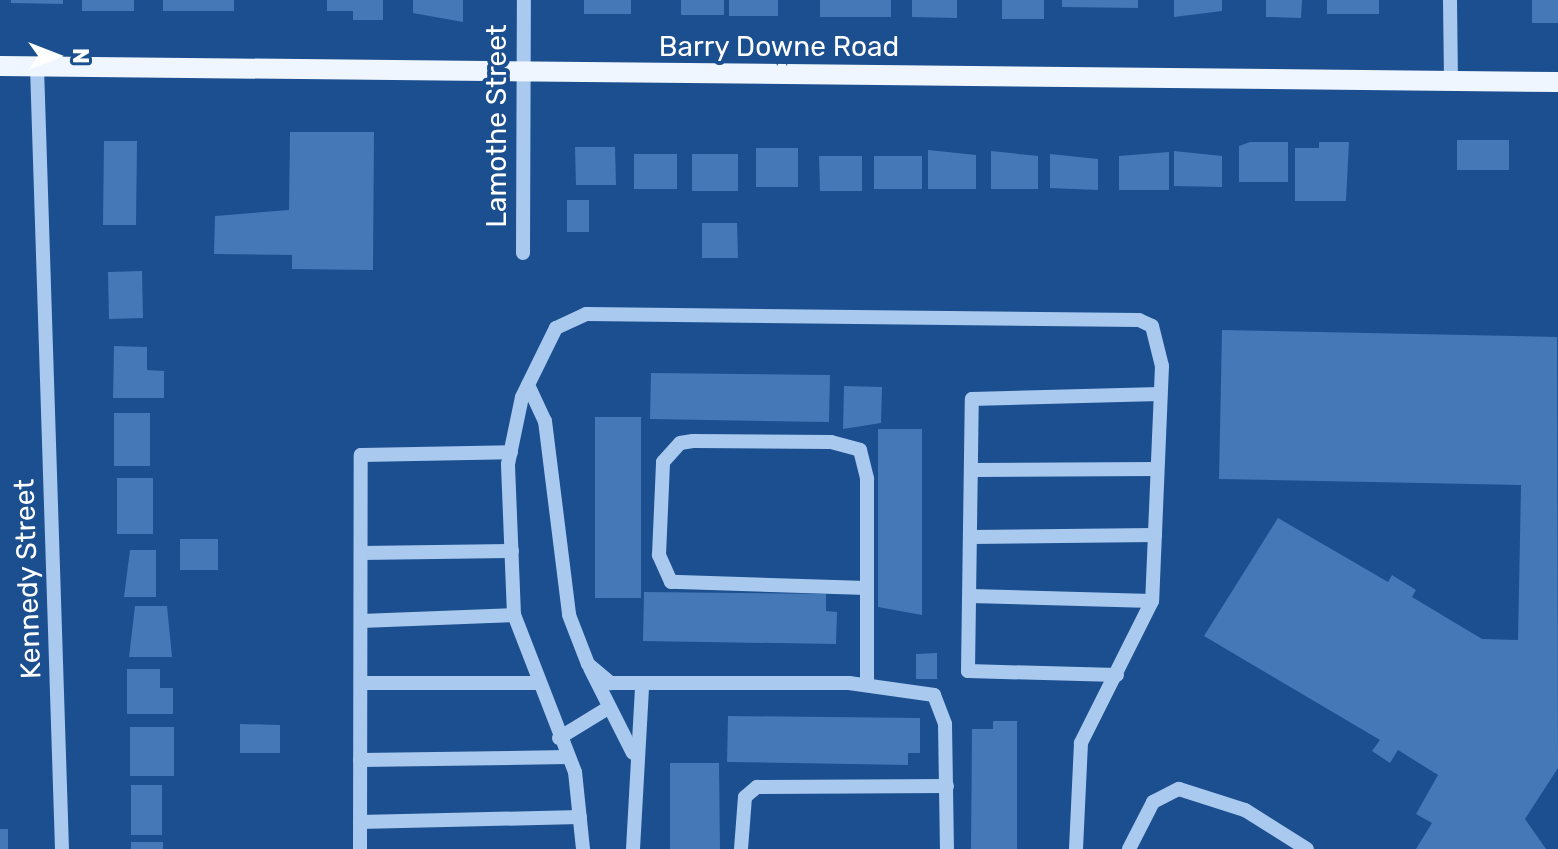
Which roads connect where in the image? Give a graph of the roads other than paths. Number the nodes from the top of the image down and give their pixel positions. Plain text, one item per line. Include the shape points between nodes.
1 (524, 0) edge
2 (1450, 0) edge
3 (0, 66) edge
4 (37, 67) junction
5 (523, 74) junction
6 (1451, 78) junction
7 (1558, 82) edge
8 (523, 253) dead end
9 (528, 385) junction
10 (1160, 394) junction
11 (511, 452) junction
12 (1157, 469) junction
13 (972, 470) junction
14 (1155, 535) junction
15 (971, 537) junction
16 (512, 551) junction
17 (361, 553) junction
18 (867, 588) junction
19 (970, 596) junction
20 (1152, 601) junction
21 (514, 615) junction
22 (361, 621) junction
23 (588, 664) junction
24 (1117, 675) junction
25 (361, 683) junction
26 (537, 683) junction
27 (867, 685) junction
28 (642, 686) junction
29 (608, 708) junction
30 (559, 738) junction
31 (634, 754) junction
32 (568, 757) junction
33 (360, 760) junction
34 (947, 786) junction
35 (580, 817) junction
36 (360, 822) junction
37 (62, 849) edge
38 (360, 849) edge
39 (583, 849) edge
40 (633, 849) edge
41 (741, 849) edge
42 (947, 849) edge
43 (1076, 849) edge
44 (1129, 849) edge
45 (1307, 849) edge

1 - 5 street, Lamothe Street
2 - 6 street
3 - 4 main road, Barry Downe Road
4 - 5 main road, Barry Downe Road
4 - 37 street, Kennedy Street
5 - 6 main road, Barry Downe Road
5 - 8 street, Lamothe Street
6 - 7 main road, Barry Downe Road
9 - 10 street via 556,328 586,314 1139,320 1158,334
9 - 11 street
9 - 23 street via 545,421 569,615
10 - 12 street
10 - 13 street via 972,399
11 - 16 street
11 - 17 street via 361,455
12 - 13 street
12 - 14 street
13 - 15 street
14 - 15 street
14 - 20 street
15 - 19 street
16 - 17 street
16 - 21 street
17 - 22 street
18 - 18 street via 867,479 854,446 693,441 680,443 663,462 659,555 671,582
18 - 27 street
19 - 20 street
19 - 24 street via 968,671
20 - 24 street
21 - 22 street
21 - 26 street
22 - 25 street
23 - 28 street via 611,683
23 - 29 street
24 - 43 street via 1081,743
25 - 26 street
25 - 33 street
26 - 30 street
27 - 28 street
27 - 34 street via 934,695 945,724
28 - 31 street
29 - 30 street
29 - 31 street
30 - 32 street
31 - 40 street
32 - 33 street
32 - 35 street
33 - 36 street
34 - 41 street via 757,787 745,797
34 - 42 street
35 - 36 street
35 - 39 street
36 - 38 street
44 - 45 street via 1153,802 1179,789 1245,810

